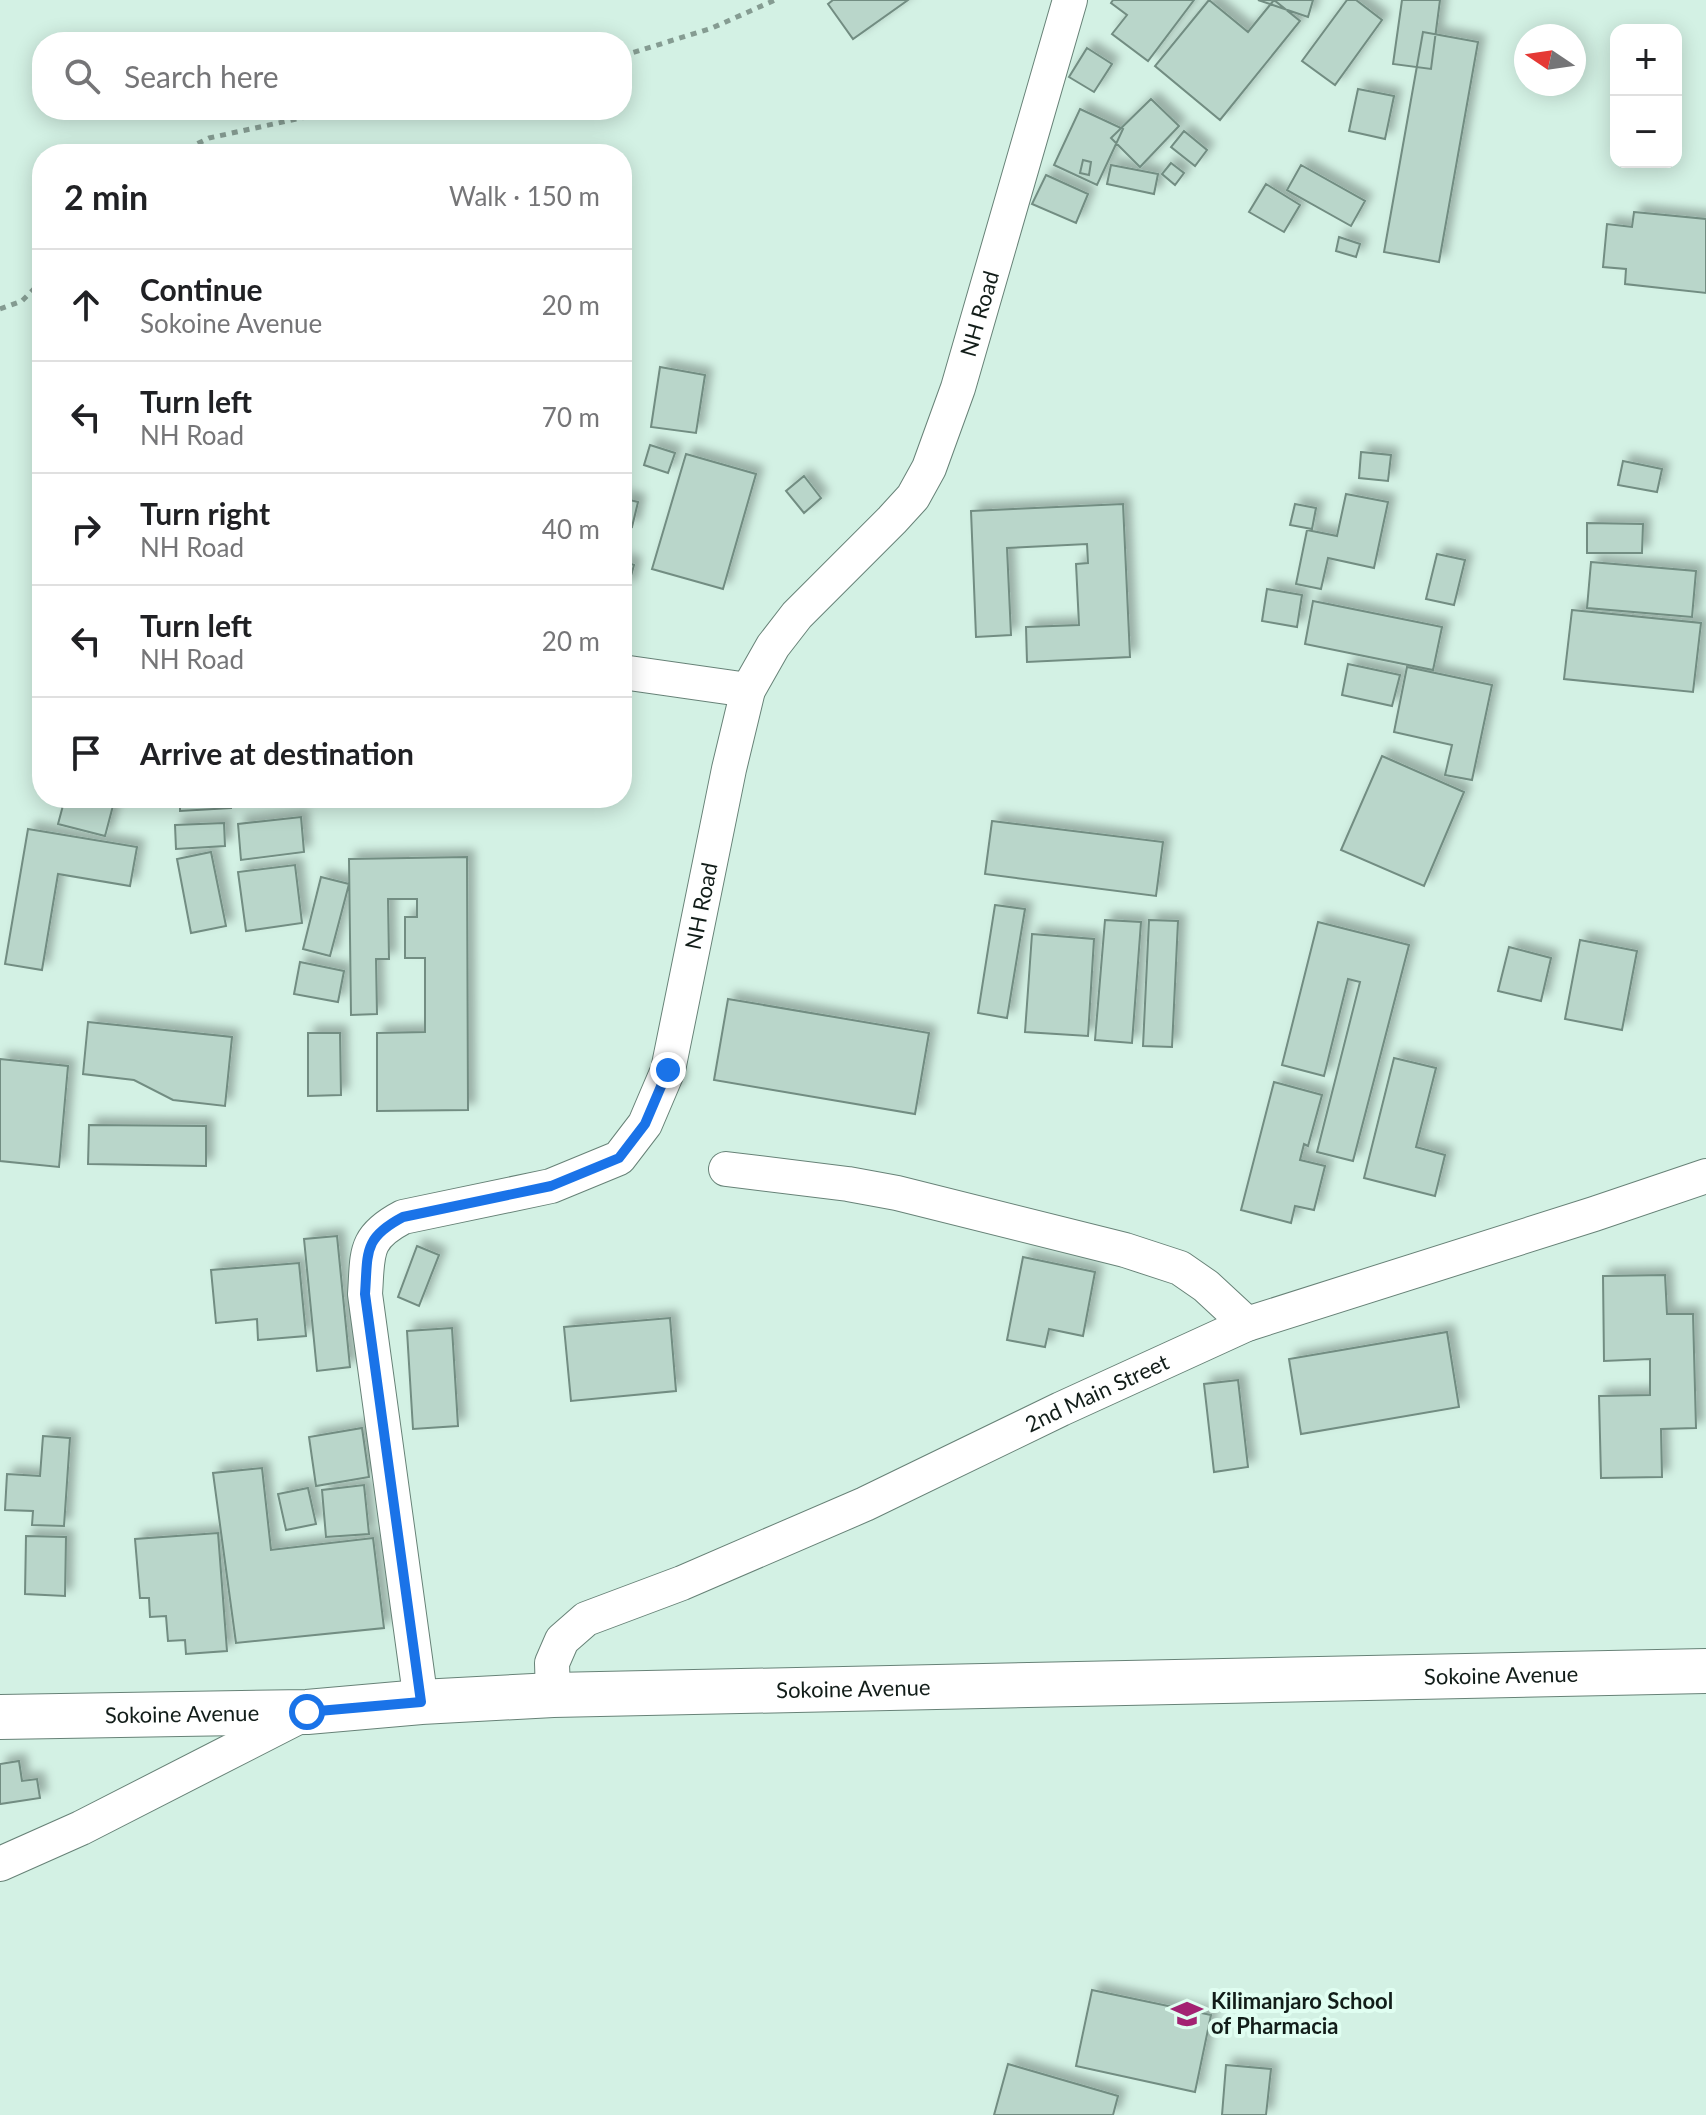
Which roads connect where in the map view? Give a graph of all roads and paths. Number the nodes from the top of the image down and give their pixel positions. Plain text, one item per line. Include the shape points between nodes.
1 (775, 0) edge
2 (1070, 0) edge
3 (632, 53) edge
4 (292, 120) edge
5 (197, 144) edge
6 (32, 291) edge
7 (0, 309) edge
8 (632, 673) edge
9 (748, 690) junction
10 (726, 1169) dead end
11 (1706, 1176) edge
12 (1247, 1324) junction
13 (1706, 1671) edge
14 (553, 1695) junction
15 (421, 1702) junction
16 (307, 1712) junction
17 (0, 1717) edge
18 (0, 1864) edge

1 - 3 path via 712,28
2 - 9 street, NH Road via 958,388 929,468 913,497 797,615
4 - 5 path
6 - 7 path
8 - 9 street
9 - 15 street, NH Road via 668,1070 645,1124 619,1158 551,1186 403,1217 381,1228 368,1249 365,1294
10 - 12 street via 897,1193 1125,1250 1180,1268
11 - 12 street, 2nd Main Street
12 - 14 street, 2nd Main Street via 865,1504 586,1619 562,1640 552,1663
13 - 14 street, Sokoine Avenue
14 - 15 street, Sokoine Avenue
15 - 16 street, Sokoine Avenue
16 - 17 street, Sokoine Avenue
16 - 18 street

